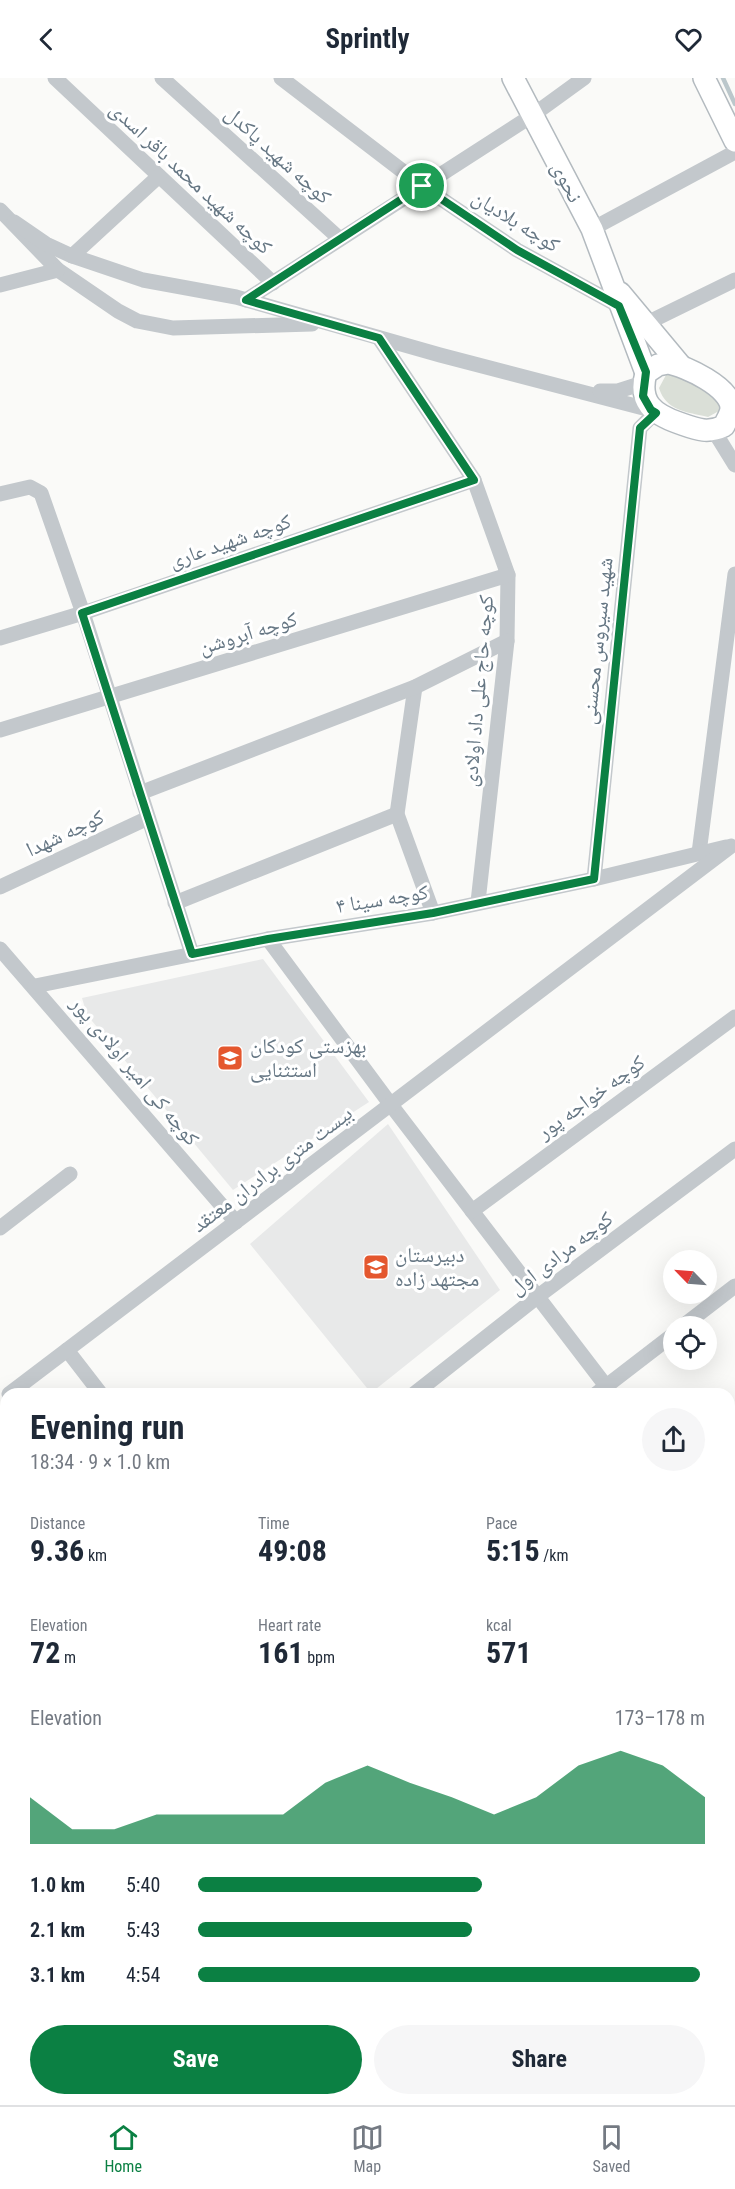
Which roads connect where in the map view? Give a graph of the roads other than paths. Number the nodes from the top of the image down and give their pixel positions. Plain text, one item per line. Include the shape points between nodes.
1 (55, 78) edge
2 (162, 78) edge
3 (281, 78) edge
4 (513, 78) edge
5 (584, 78) edge
6 (704, 78) edge
7 (533, 115) junction
8 (735, 141) edge
9 (735, 152) edge
10 (159, 176) junction
11 (422, 186) junction
12 (0, 210) edge
13 (14, 222) junction
14 (592, 229) junction
15 (340, 239) junction
16 (72, 256) junction
17 (58, 270) junction
18 (735, 279) edge
19 (273, 283) junction
20 (0, 285) edge
21 (617, 297) junction
22 (246, 300) junction
23 (645, 324) junction
24 (337, 327) junction
25 (379, 338) junction
26 (680, 365) junction
27 (644, 378) junction
28 (585, 392) junction
29 (731, 399) edge
30 (653, 412) junction
31 (724, 430) edge
32 (735, 465) edge
33 (474, 480) junction
34 (0, 494) edge
35 (735, 574) edge
36 (508, 575) junction
37 (82, 613) junction
38 (0, 638) edge
39 (507, 641) junction
40 (415, 687) junction
41 (110, 697) junction
42 (0, 730) edge
43 (140, 793) junction
44 (397, 814) junction
45 (148, 818) junction
46 (733, 846) edge
47 (699, 853) junction
48 (594, 879) junction
49 (0, 887) edge
50 (478, 902) junction
51 (175, 903) junction
52 (433, 913) junction
53 (268, 939) junction
54 (0, 949) edge
55 (192, 954) junction
56 (35, 986) junction
57 (735, 1017) edge
58 (391, 1105) junction
59 (735, 1149) edge
60 (70, 1174) dead end
61 (472, 1211) junction
62 (236, 1222) junction
63 (0, 1228) edge
64 (735, 1286) edge
65 (537, 1297) junction
66 (696, 1316) edge
67 (663, 1342) edge
68 (67, 1350) junction
69 (17, 1388) edge
70 (96, 1388) edge
71 (422, 1388) edge
72 (600, 1388) edge
73 (604, 1388) edge

1 - 10 street, کوچه شهید محمد باقر اسدی
2 - 15 street, کوچه شهید پاکدل
3 - 11 street, کوچه بلادیان
4 - 7 main road, نحوی
5 - 7 street
6 - 8 main road
7 - 11 street
7 - 14 main road, نحوی
9 - 14 street
10 - 16 street
10 - 19 street, کوچه شهید محمد باقر اسدی
11 - 15 street
11 - 21 street, کوچه بلادیان via 517,250
12 - 13 street
13 - 16 street
13 - 17 street
14 - 21 main road, نحوی
15 - 19 street
16 - 22 street via 143,280
17 - 20 street
17 - 24 street via 137,321 172,328 307,323
18 - 23 street
19 - 22 street
21 - 23 main road
21 - 27 main road, نحوی
22 - 24 street
23 - 26 main road
24 - 25 street
25 - 28 street
25 - 33 street, کوچه حاج علی داد اولادی
26 - 27 main road via 657,365
26 - 29 main road via 716,385
27 - 28 street via 618,391
27 - 30 main road, نحوی via 643,396
28 - 30 street
29 - 31 main road
30 - 31 main road via 701,431
30 - 48 street, شهید سیروس محسنی via 640,428
31 - 32 street
33 - 36 street, کوچه حاج علی داد اولادی
33 - 37 street, کوچه شهید عاری
34 - 37 street via 30,487 41,493
35 - 47 street
36 - 39 street, کوچه حاج علی داد اولادی
36 - 41 street, کوچه آبروشن
37 - 38 street, کوچه شهید عاری
37 - 41 street
39 - 40 street
39 - 50 street, کوچه حاج علی داد اولادی
40 - 43 street
40 - 44 street
41 - 42 street, کوچه آبروشن
41 - 43 street
43 - 45 street
44 - 51 street
44 - 52 street
45 - 49 street, کوچه شهدا
45 - 51 street
46 - 47 street, کوچه سینا ۴
46 - 58 street, بیست متری برادران معتقد
47 - 48 street, کوچه سینا ۴
48 - 50 street, کوچه سینا ۴
50 - 52 street, کوچه سینا ۴
51 - 55 street
52 - 53 street, کوچه سینا ۴
53 - 55 street, کوچه سینا ۴
53 - 58 street
54 - 56 street, کوچه کی امیر اولادی پور
55 - 56 street, کوچه سینا ۴
56 - 62 street, کوچه کی امیر اولادی پور
57 - 61 street, کوچه خواجه پور
58 - 61 street
58 - 62 street, بیست متری برادران معتقد
59 - 65 street, کوچه مرادی اول
60 - 63 street
61 - 65 street
62 - 68 street, بیست متری برادران معتقد
64 - 66 street
65 - 71 street, کوچه مرادی اول
65 - 72 street
67 - 73 street
68 - 69 street, بیست متری برادران معتقد
68 - 70 street

